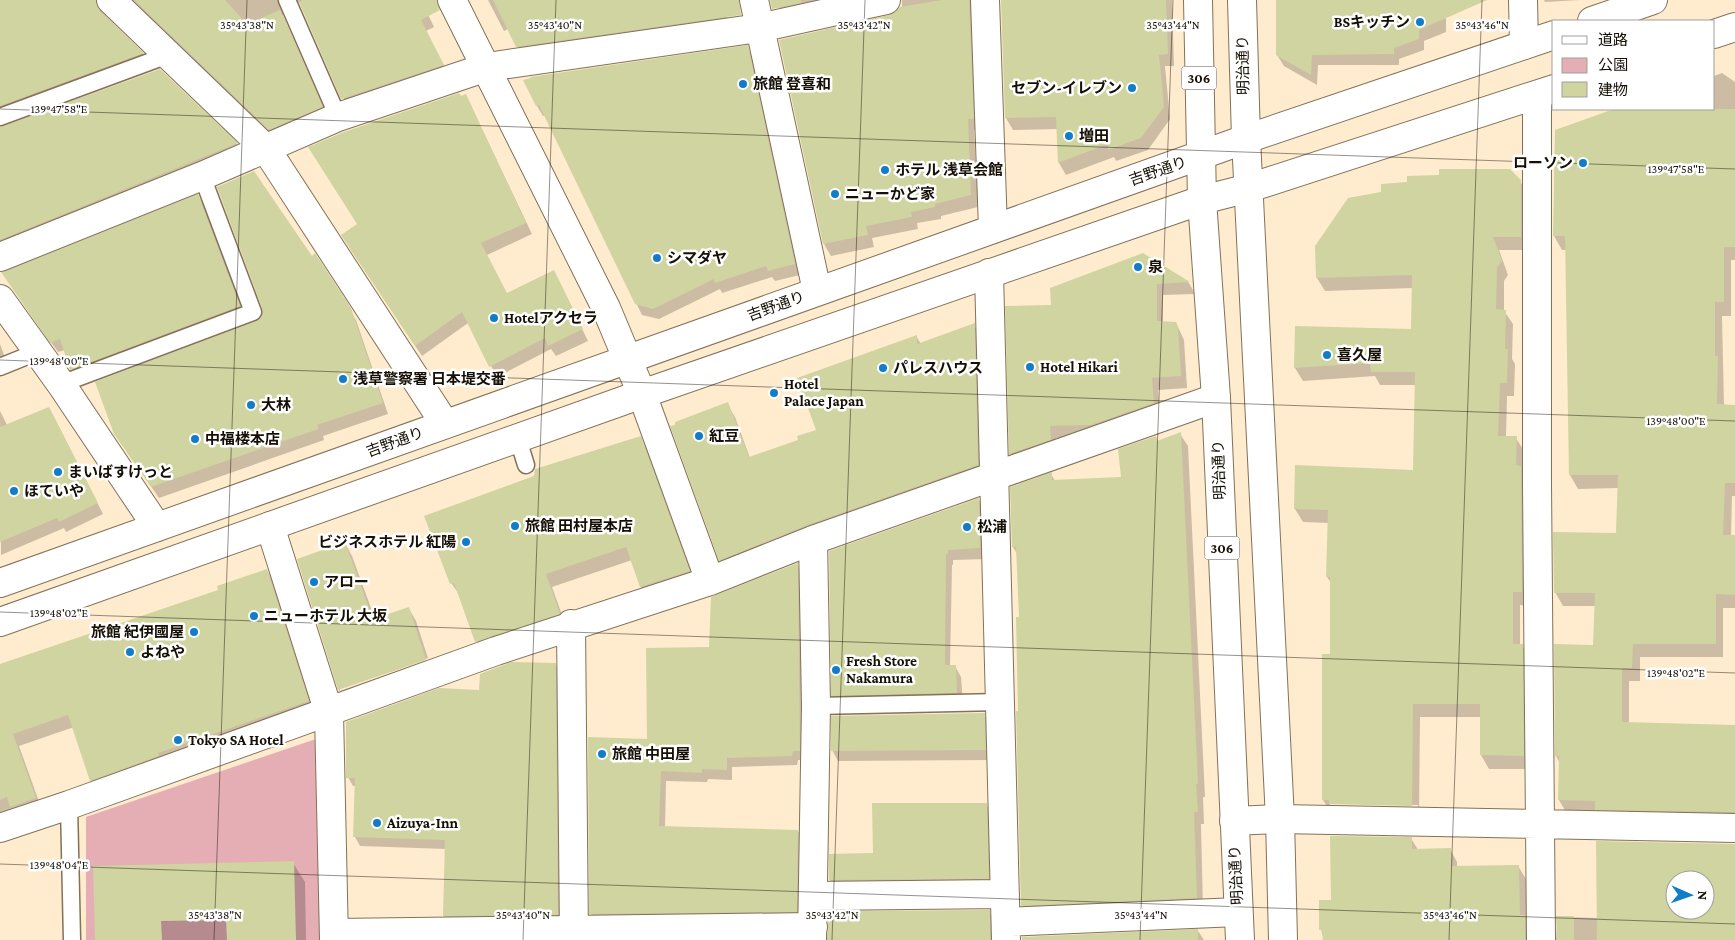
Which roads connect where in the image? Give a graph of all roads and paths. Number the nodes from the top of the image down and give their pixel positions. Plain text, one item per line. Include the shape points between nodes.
1 (111, 0) edge
2 (287, 0) edge
3 (452, 0) edge
4 (754, 0) edge
5 (886, 0) edge
6 (985, 0) edge
7 (1198, 0) edge
8 (1242, 0) edge
9 (1524, 0) edge
10 (1654, 0) edge
11 (1595, 20) edge
12 (1735, 27) edge
13 (760, 28) junction
14 (1715, 34) edge
15 (1552, 36) edge
16 (1524, 45) junction
17 (168, 55) junction
18 (487, 67) junction
19 (1546, 92) edge
20 (0, 117) edge
21 (338, 117) junction
22 (1246, 139) junction
23 (266, 149) junction
24 (1201, 156) junction
25 (202, 176) junction
26 (1249, 188) junction
27 (1202, 200) junction
28 (992, 229) junction
29 (0, 257) edge
30 (989, 273) junction
31 (817, 291) junction
32 (0, 299) edge
33 (37, 352) junction
34 (628, 359) junction
35 (0, 367) edge
36 (61, 384) junction
37 (642, 394) junction
38 (1216, 398) junction
39 (446, 424) junction
40 (518, 439) junction
41 (526, 465) dead end
42 (994, 476) junction
43 (270, 526) junction
44 (157, 527) junction
45 (813, 540) junction
46 (710, 581) junction
47 (0, 583) edge
48 (0, 622) edge
49 (571, 624) junction
50 (1000, 702) junction
51 (816, 706) junction
52 (329, 713) junction
53 (69, 806) junction
54 (1280, 819) junction
55 (1234, 821) junction
56 (1540, 823) junction
57 (0, 828) edge
58 (1735, 828) edge
59 (1005, 894) junction
60 (813, 896) junction
61 (1238, 912) junction
62 (1006, 931) edge
63 (812, 934) edge
64 (574, 935) edge
65 (334, 937) edge
66 (72, 940) edge
67 (1240, 940) edge
68 (1283, 940) edge
69 (1542, 940) edge

1 - 17 street
2 - 21 lane
3 - 18 street
4 - 13 street
5 - 13 street
6 - 28 street
7 - 24 street, 明治通り / 306
8 - 22 street, 明治通り
9 - 16 street
10 - 11 street
12 - 14 street
13 - 18 street
13 - 31 street
15 - 16 street, 吉野通り
16 - 22 street, 吉野通り
17 - 20 lane
17 - 23 street
18 - 21 street
18 - 34 street
19 - 26 street
19 - 56 street via 1537,485
21 - 23 street
22 - 24 street, 吉野通り
22 - 26 street, 明治通り
23 - 25 street
23 - 39 street
24 - 27 street, 明治通り / 306
24 - 28 street, 吉野通り
25 - 29 street
25 - 36 lane via 253,312
26 - 27 street
26 - 54 street, 明治通り
27 - 30 street
27 - 38 street, 明治通り / 306
28 - 31 street, 吉野通り
30 - 37 street
30 - 42 street
31 - 34 street, 吉野通り
32 - 33 street
33 - 35 lane
33 - 36 street
34 - 37 street
34 - 39 street, 吉野通り
36 - 44 street
37 - 40 street
37 - 46 street
38 - 42 street
38 - 55 street, 明治通り / 306
39 - 44 street, 吉野通り
40 - 41 lane
40 - 43 street
42 - 45 street
42 - 50 street
43 - 48 street
43 - 52 street
44 - 47 street, 吉野通り
45 - 46 street
45 - 51 street
46 - 49 street
49 - 52 street
49 - 64 street
50 - 51 lane
50 - 59 street
51 - 60 street
52 - 53 street
52 - 65 street
53 - 57 street
53 - 66 lane
54 - 55 street
54 - 56 street
54 - 68 street, 明治通り
55 - 61 street, 明治通り / 306
56 - 58 street
56 - 69 street
59 - 60 street
59 - 62 street
60 - 63 street
61 - 62 street
61 - 67 street, 明治通り / 306
63 - 64 street
64 - 65 street

